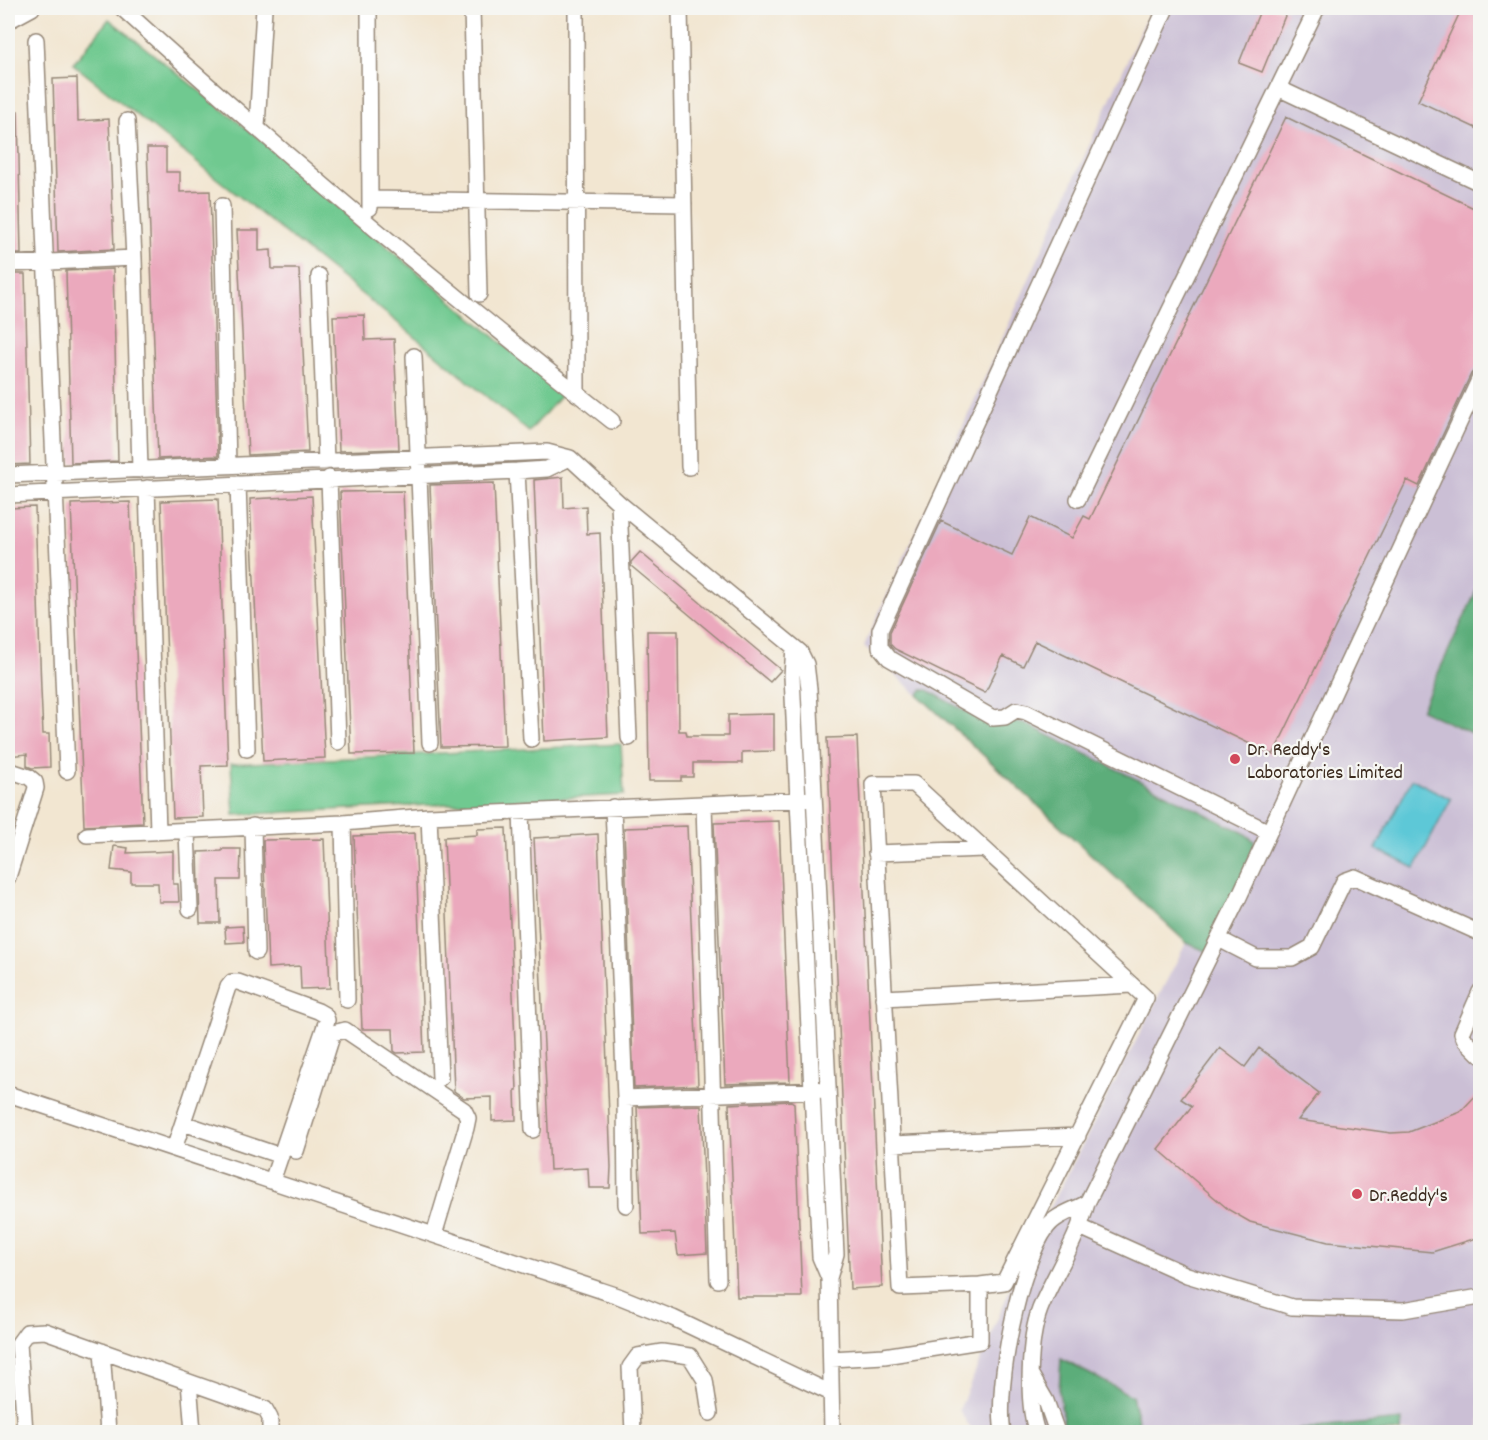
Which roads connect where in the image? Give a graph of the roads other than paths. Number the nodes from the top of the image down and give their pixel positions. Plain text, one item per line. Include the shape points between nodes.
1 (32, 8) edge
2 (122, 8) edge
3 (264, 8) edge
4 (369, 8) edge
5 (472, 8) edge
6 (576, 8) edge
7 (680, 8) edge
8 (1166, 8) edge
9 (1317, 8) edge
10 (8, 21) edge
11 (36, 40) dead end
12 (1278, 88) junction
13 (127, 122) dead end
14 (256, 127) junction
15 (1480, 183) edge
16 (370, 199) junction
17 (476, 200) junction
18 (576, 202) junction
19 (684, 204) junction
20 (222, 206) dead end
21 (370, 225) junction
22 (134, 258) junction
23 (46, 262) junction
24 (8, 264) edge
25 (319, 276) dead end
26 (479, 294) dead end
27 (414, 356) dead end
28 (1480, 378) edge
29 (577, 393) junction
30 (612, 422) dead end
31 (419, 457) junction
32 (570, 458) junction
33 (326, 462) junction
34 (228, 466) junction
35 (689, 467) dead end
36 (140, 470) junction
37 (517, 471) junction
38 (55, 473) junction
39 (8, 475) edge
40 (418, 476) junction
41 (329, 478) junction
42 (238, 484) junction
43 (147, 488) junction
44 (55, 493) junction
45 (8, 495) edge
46 (1078, 499) dead end
47 (619, 503) junction
48 (629, 738) dead end
49 (531, 739) dead end
50 (338, 742) dead end
51 (430, 743) dead end
52 (247, 749) dead end
53 (8, 770) edge
54 (67, 771) dead end
55 (807, 799) junction
56 (704, 804) junction
57 (613, 807) junction
58 (521, 812) junction
59 (429, 816) junction
60 (343, 823) junction
61 (253, 826) junction
62 (158, 831) junction
63 (188, 831) junction
64 (1269, 832) junction
65 (87, 835) dead end
66 (984, 849) junction
67 (876, 853) junction
68 (8, 877) edge
69 (190, 909) dead end
70 (1480, 933) edge
71 (1219, 939) junction
72 (256, 952) dead end
73 (1132, 985) junction
74 (1480, 992) edge
75 (884, 998) junction
76 (347, 1000) dead end
77 (1480, 1055) edge
78 (440, 1078) dead end
79 (812, 1090) junction
80 (830, 1090) junction
81 (714, 1093) junction
82 (8, 1094) edge
83 (625, 1098) junction
84 (183, 1123) junction
85 (533, 1130) dead end
86 (1078, 1136) junction
87 (892, 1144) junction
88 (174, 1149) junction
89 (296, 1151) dead end
90 (281, 1156) junction
91 (272, 1182) junction
92 (1087, 1203) junction
93 (626, 1205) dead end
94 (1080, 1227) junction
95 (434, 1235) junction
96 (829, 1278) junction
97 (718, 1280) dead end
98 (980, 1285) junction
99 (1022, 1289) junction
100 (1480, 1297) edge
101 (1045, 1300) junction
102 (102, 1351) junction
103 (831, 1359) junction
104 (1030, 1372) junction
105 (189, 1382) junction
106 (831, 1393) junction
107 (710, 1413) dead end
108 (26, 1432) edge
109 (108, 1432) edge
110 (193, 1432) edge
111 (270, 1432) edge
112 (633, 1432) edge
113 (832, 1432) edge
114 (1003, 1432) edge
115 (1037, 1432) edge
116 (1057, 1432) edge

1 - 10 street
2 - 14 street
3 - 14 street
4 - 16 street
5 - 17 street
6 - 18 street
7 - 19 street
8 - 64 street via 880,630 880,647 889,658 993,718 1016,710 1026,712
9 - 12 street
11 - 23 street
12 - 15 street
12 - 46 street
13 - 22 street
14 - 21 street
16 - 17 street
16 - 21 street
17 - 18 street
17 - 26 street
18 - 19 street
18 - 29 street
19 - 35 street
20 - 34 street
21 - 29 street via 455,298
22 - 23 street
22 - 36 street
23 - 24 street
23 - 38 street
25 - 33 street
27 - 31 street
28 - 64 street
29 - 30 street
31 - 32 street via 547,452
31 - 33 street
31 - 40 street
32 - 37 street via 547,469
32 - 47 street
33 - 34 street
34 - 36 street
36 - 38 street
37 - 40 street
37 - 49 street
38 - 39 street
38 - 44 street
40 - 41 street
40 - 51 street
41 - 42 street
41 - 50 street
42 - 43 street
42 - 52 street
43 - 44 street
43 - 62 street
44 - 45 street
44 - 54 street
47 - 48 street
47 - 55 street via 794,647 792,676
53 - 68 street via 29,777 36,788
55 - 56 street
55 - 79 street
55 - 80 street
56 - 57 street
56 - 81 street
57 - 58 street
57 - 83 street
58 - 59 street
58 - 85 street
59 - 60 street
59 - 78 street
60 - 61 street
60 - 76 street
61 - 63 street
61 - 72 street
62 - 63 street
62 - 65 street
63 - 69 street
64 - 71 street
66 - 67 street
66 - 67 street via 914,784 873,784
66 - 73 street
67 - 75 street
70 - 71 street via 1355,877 1344,881 1312,947 1292,958 1256,958
71 - 92 street
73 - 75 street
73 - 86 street via 1145,995 1146,1001
74 - 77 street via 1462,1033
75 - 87 street
79 - 80 street
79 - 81 street
79 - 96 street via 820,1257
80 - 96 street via 836,1254
81 - 83 street
81 - 97 street
82 - 88 street
83 - 93 street
84 - 88 street
84 - 90 street
84 - 90 street via 228,987 238,982 318,1011 327,1020
86 - 87 street
86 - 98 street via 1004,1282
87 - 98 street via 900,1288
88 - 91 street
89 - 95 street via 333,1033 345,1030 464,1110 468,1118
90 - 91 street
91 - 95 street
92 - 94 street
92 - 99 street via 1047,1227
94 - 100 street via 1187,1275 1292,1307 1403,1310
94 - 101 street
95 - 106 street via 662,1313
96 - 103 street
98 - 103 street via 980,1341 884,1356
99 - 101 street
99 - 114 street via 1004,1363 1000,1412
101 - 104 street via 1039,1311
102 - 105 street
102 - 108 street via 45,1331 27,1332 21,1337
102 - 109 street
103 - 106 street
104 - 115 street via 1030,1400
104 - 116 street
105 - 110 street
105 - 111 street via 265,1409
106 - 113 street
107 - 112 street via 705,1380 690,1356 662,1352 638,1356 630,1367

